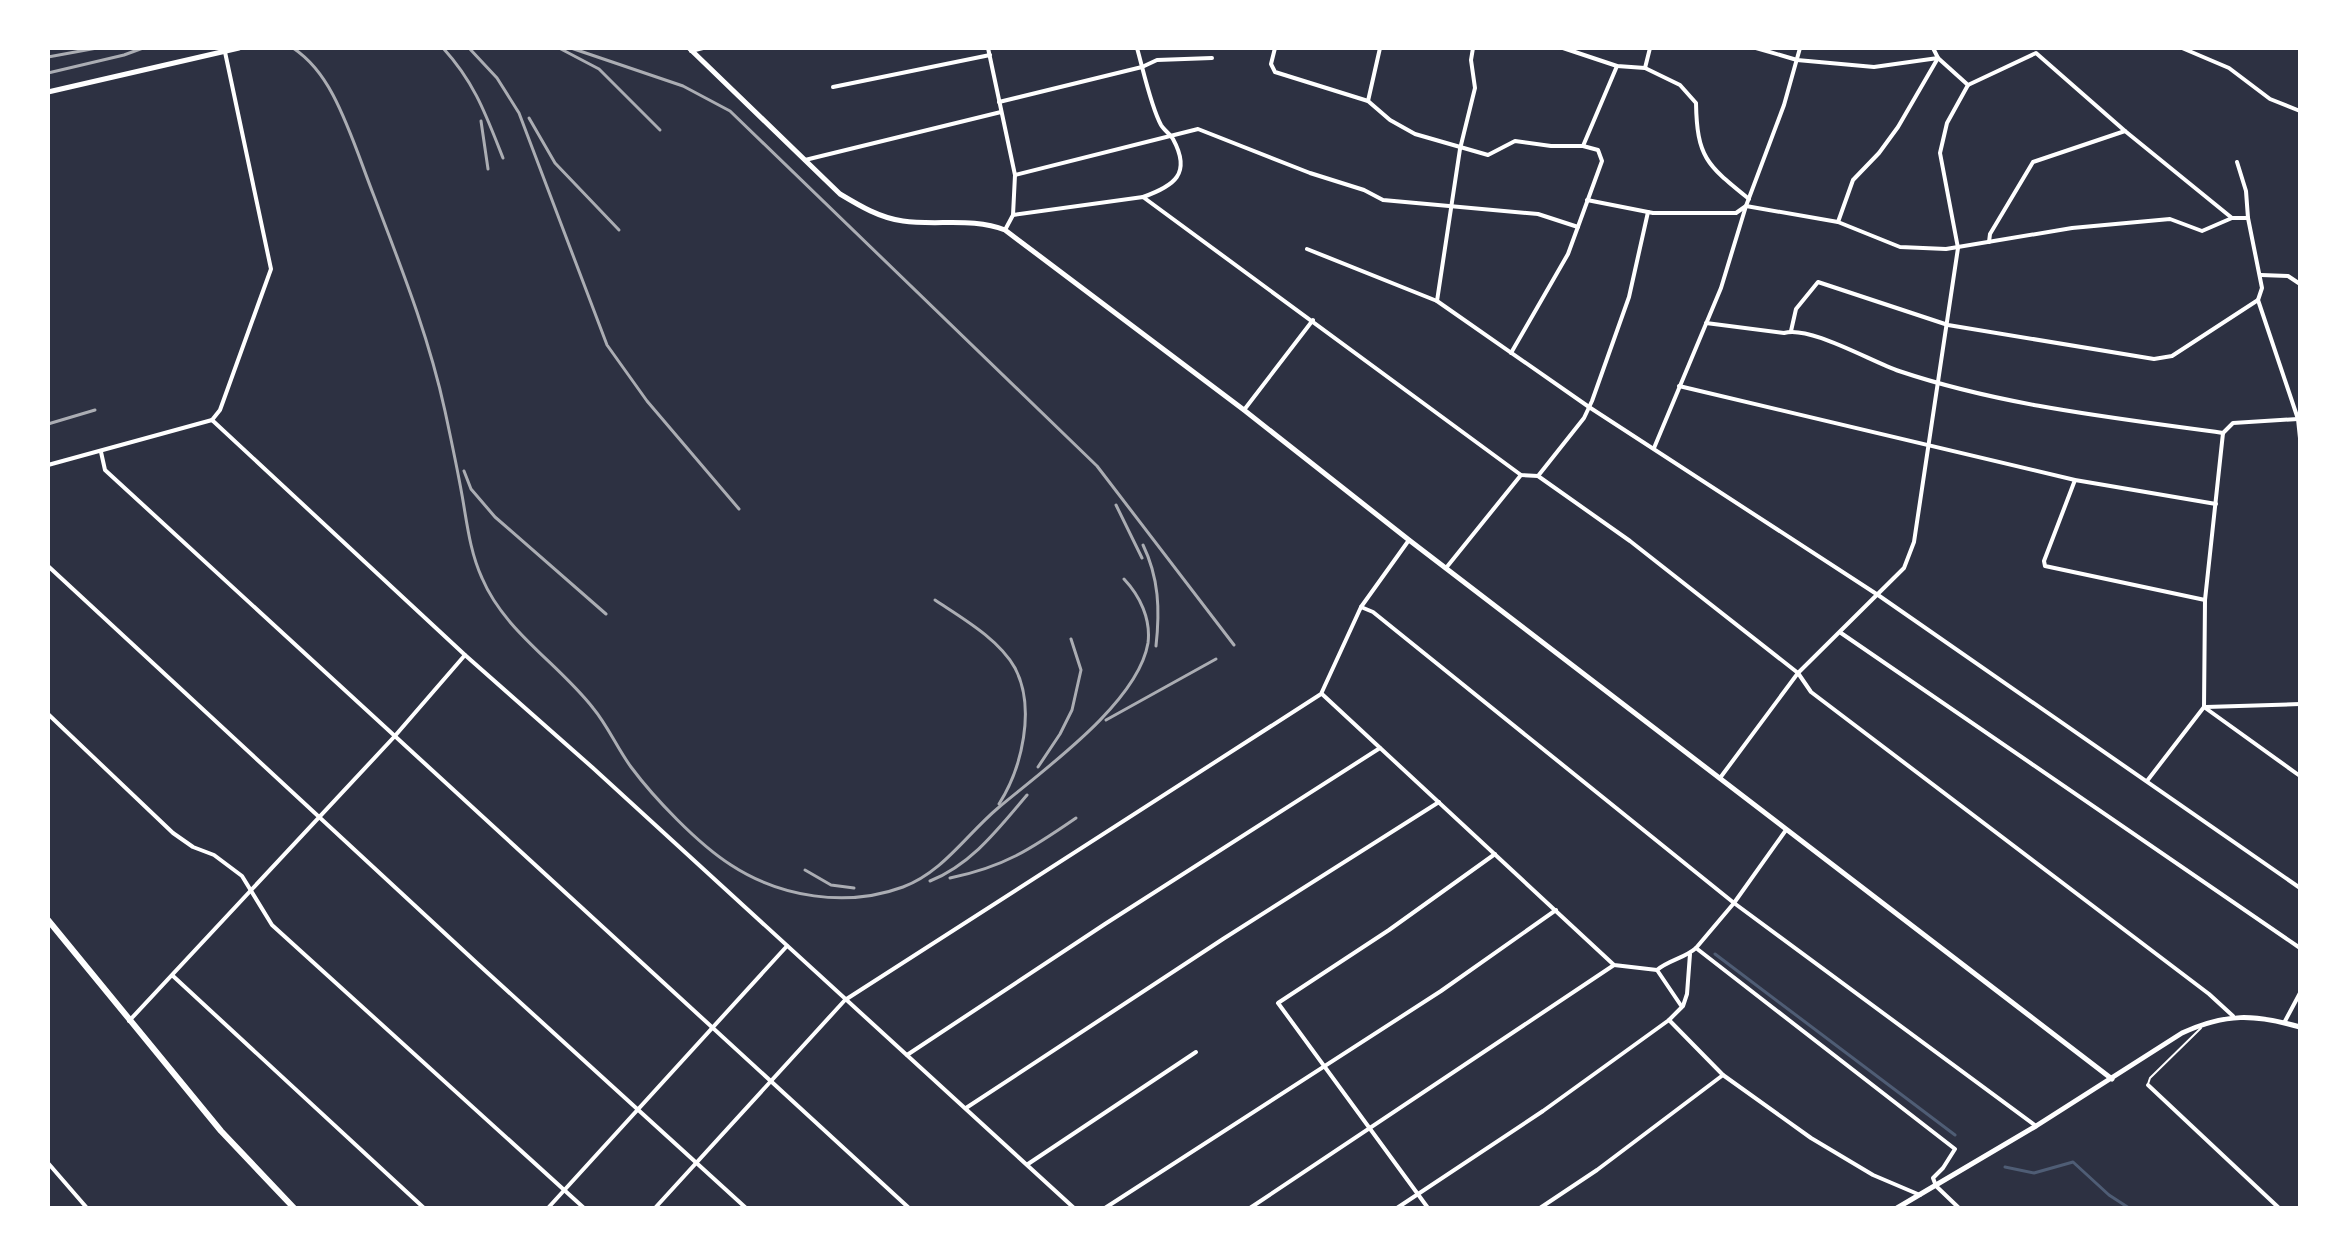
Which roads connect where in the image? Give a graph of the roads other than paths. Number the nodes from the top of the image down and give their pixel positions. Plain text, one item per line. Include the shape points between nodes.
1 (239, 48) edge
2 (703, 48) edge
3 (988, 48) edge
4 (1137, 48) edge
5 (1275, 48) edge
6 (1380, 48) edge
7 (1473, 48) edge
8 (1563, 48) edge
9 (1650, 48) edge
10 (1756, 48) edge
11 (1800, 48) edge
12 (1933, 48) edge
13 (2182, 48) edge
14 (690, 49) edge
15 (2036, 50) edge
16 (225, 52) junction
17 (990, 55) junction
18 (1212, 58) dead end
19 (1938, 58) junction
20 (1797, 60) junction
21 (1617, 66) junction
22 (1142, 67) junction
23 (1645, 68) junction
24 (1968, 85) junction
25 (833, 87) dead end
26 (48, 92) edge
27 (1368, 101) junction
28 (999, 102) junction
29 (2300, 111) edge
30 (1001, 112) junction
31 (2125, 131) junction
32 (1170, 135) junction
33 (1583, 146) junction
34 (1460, 149) junction
35 (803, 160) junction
36 (2237, 162) dead end
37 (1015, 175) junction
38 (1143, 197) junction
39 (1749, 199) junction
40 (1587, 200) junction
41 (1746, 206) junction
42 (1451, 207) junction
43 (1648, 212) junction
44 (1013, 215) junction
45 (2232, 218) junction
46 (2248, 218) junction
47 (1838, 222) junction
48 (1578, 227) junction
49 (1005, 230) junction
50 (1989, 242) junction
51 (1958, 248) junction
52 (1307, 249) dead end
53 (2260, 275) junction
54 (2300, 284) edge
55 (2258, 300) junction
56 (1437, 301) junction
57 (1313, 320) junction
58 (1706, 323) junction
59 (1948, 325) junction
60 (1791, 331) junction
61 (1511, 353) junction
62 (1939, 384) junction
63 (1679, 386) junction
64 (1589, 407) junction
65 (1244, 410) junction
66 (212, 420) junction
67 (2299, 420) edge
68 (2223, 433) junction
69 (2300, 438) edge
70 (1929, 446) junction
71 (1654, 448) junction
72 (101, 452) junction
73 (48, 465) edge
74 (1521, 475) junction
75 (1538, 476) junction
76 (2075, 480) junction
77 (2216, 504) junction
78 (1409, 540) junction
79 (48, 566) edge
80 (1446, 568) junction
81 (1878, 595) junction
82 (2205, 600) junction
83 (1361, 607) junction
84 (1841, 633) junction
85 (465, 655) junction
86 (1798, 673) junction
87 (1321, 694) junction
88 (2300, 704) edge
89 (2204, 707) junction
90 (48, 714) edge
91 (394, 737) junction
92 (1380, 748) junction
93 (2300, 776) edge
94 (1720, 778) junction
95 (2147, 781) junction
96 (1439, 802) junction
97 (319, 815) junction
98 (1788, 828) junction
99 (1495, 854) junction
100 (2300, 888) edge
101 (250, 891) junction
102 (1734, 903) junction
103 (1556, 910) junction
104 (48, 920) edge
105 (787, 946) junction
106 (1696, 948) junction
107 (2300, 948) edge
108 (1690, 954) junction
109 (1614, 965) junction
110 (1657, 970) junction
111 (173, 976) junction
112 (2300, 993) edge
113 (845, 1000) junction
114 (1682, 1007) junction
115 (2233, 1016) junction
116 (1669, 1020) junction
117 (129, 1021) junction
118 (2207, 1022) junction
119 (2284, 1023) junction
120 (2300, 1027) edge
121 (713, 1029) junction
122 (1196, 1052) dead end
123 (907, 1055) junction
124 (1323, 1067) junction
125 (1723, 1075) junction
126 (2112, 1079) junction
127 (771, 1082) junction
128 (2148, 1085) joint
129 (966, 1108) junction
130 (637, 1111) junction
131 (2036, 1126) junction
132 (1370, 1129) junction
133 (48, 1163) edge
134 (696, 1164) junction
135 (1028, 1165) junction
136 (1936, 1186) junction
137 (564, 1190) junction
138 (1418, 1194) junction
139 (1920, 1195) junction
140 (87, 1208) edge
141 (294, 1208) edge
142 (424, 1208) edge
143 (548, 1208) edge
144 (584, 1208) edge
145 (655, 1208) edge
146 (746, 1208) edge
147 (909, 1208) edge
148 (1074, 1208) edge
149 (1105, 1208) edge
150 (1250, 1208) edge
151 (1397, 1208) edge
152 (1428, 1208) edge
153 (1540, 1208) edge
154 (1897, 1208) edge
155 (1959, 1208) edge
156 (2279, 1208) edge

1 - 16 street
2 - 14 street
3 - 17 street
4 - 22 street
5 - 27 street via 1275,72
6 - 27 street
7 - 34 street via 1475,88
8 - 21 street
9 - 23 street
10 - 20 street
11 - 20 street
12 - 19 street
13 - 29 street via 2229,68 2270,99
14 - 35 street
15 - 24 street
15 - 31 street
16 - 26 street
16 - 66 street via 271,269
17 - 25 street
17 - 28 street
18 - 22 street via 1157,60
19 - 20 street via 1874,67
19 - 24 street
19 - 47 street via 1898,127 1853,180
20 - 39 street
21 - 23 street
21 - 33 street
22 - 28 street
22 - 32 street
23 - 39 street via 1680,85 1696,103 1697,137 1704,154 1716,173
24 - 51 street via 1947,123 1940,153
27 - 34 street via 1415,134
28 - 30 street
30 - 35 street
30 - 37 street
31 - 45 street
31 - 50 street via 2033,162
32 - 37 street
32 - 38 street via 1181,157 1178,176 1166,189
32 - 42 street via 1198,129 1383,200
33 - 34 street via 1515,141 1488,155
33 - 40 street via 1595,148 1602,157
34 - 42 street
35 - 49 street via 840,194 869,211 902,221 984,224
36 - 46 street
37 - 44 street
38 - 44 street
38 - 57 street
39 - 41 street
40 - 43 street
40 - 48 street
41 - 43 street via 1736,213
41 - 47 street
41 - 58 street
42 - 48 street via 1538,214
42 - 56 street
43 - 64 street via 1629,297
44 - 49 street
45 - 46 street
45 - 50 street via 2202,231 2170,219
46 - 53 street
47 - 51 street via 1900,247
48 - 61 street
49 - 65 street
50 - 51 street
51 - 59 street
52 - 56 street
53 - 54 street via 2288,276
53 - 55 street
55 - 59 street via 2172,356 2154,359
55 - 67 street
56 - 61 street
57 - 65 street
57 - 74 street
58 - 60 street
58 - 63 street
59 - 60 street via 1818,282 1796,309
59 - 62 street
60 - 62 street
61 - 64 street
62 - 68 street via 2080,414
62 - 70 street
63 - 70 street
63 - 71 street
64 - 71 street
64 - 75 street
65 - 78 street
66 - 72 street
66 - 85 street
67 - 68 street via 2233,423
67 - 69 street
68 - 77 street
70 - 76 street
70 - 81 street via 1914,542 1904,568
71 - 81 street
72 - 73 street
72 - 91 street via 105,470
74 - 75 street
74 - 80 street
75 - 86 street
76 - 77 street
76 - 82 street via 2045,566
77 - 82 street
78 - 80 street
78 - 83 street
79 - 97 street
80 - 94 street
81 - 84 street
81 - 95 street
82 - 89 street
83 - 87 street
83 - 102 street
84 - 86 street
84 - 107 street
85 - 91 street
85 - 105 street
86 - 94 street
86 - 115 street via 1811,692
87 - 92 street
87 - 113 street
88 - 89 street
89 - 93 street
89 - 95 street
90 - 101 street via 173,833 242,876
91 - 97 street
91 - 121 street
92 - 96 street
92 - 123 street
94 - 98 street
95 - 100 street
96 - 99 street
96 - 129 street
97 - 101 street
97 - 130 street
98 - 102 street
98 - 126 street
99 - 103 street
99 - 124 street via 1278,1003
101 - 111 street
101 - 137 street via 272,925
102 - 106 street
102 - 131 street
103 - 109 street
103 - 124 street
104 - 117 main road
105 - 113 street
105 - 121 street
106 - 108 street
106 - 136 street via 1955,1149 1933,1178
108 - 110 street
108 - 114 street
109 - 110 street
109 - 132 street
110 - 114 street
111 - 117 street
111 - 142 street
112 - 119 street
113 - 123 street
113 - 127 street
114 - 116 street
115 - 118 street
115 - 119 street
116 - 125 street
116 - 138 street
117 - 141 main road
118 - 126 street
118 - 128 lane
119 - 120 street
121 - 127 street
121 - 130 street
122 - 135 street
123 - 129 street
124 - 132 street
124 - 149 street
125 - 139 street via 1811,1138 1873,1175
125 - 153 street
126 - 131 street
127 - 134 street
127 - 147 street
128 - 156 street
129 - 135 street
130 - 134 street
130 - 137 street
131 - 136 street
132 - 138 street
132 - 150 street
133 - 140 street
134 - 145 street
134 - 146 street
135 - 148 street
136 - 139 street
136 - 155 street
137 - 143 street
137 - 144 street
138 - 151 street
138 - 152 street
139 - 154 street

